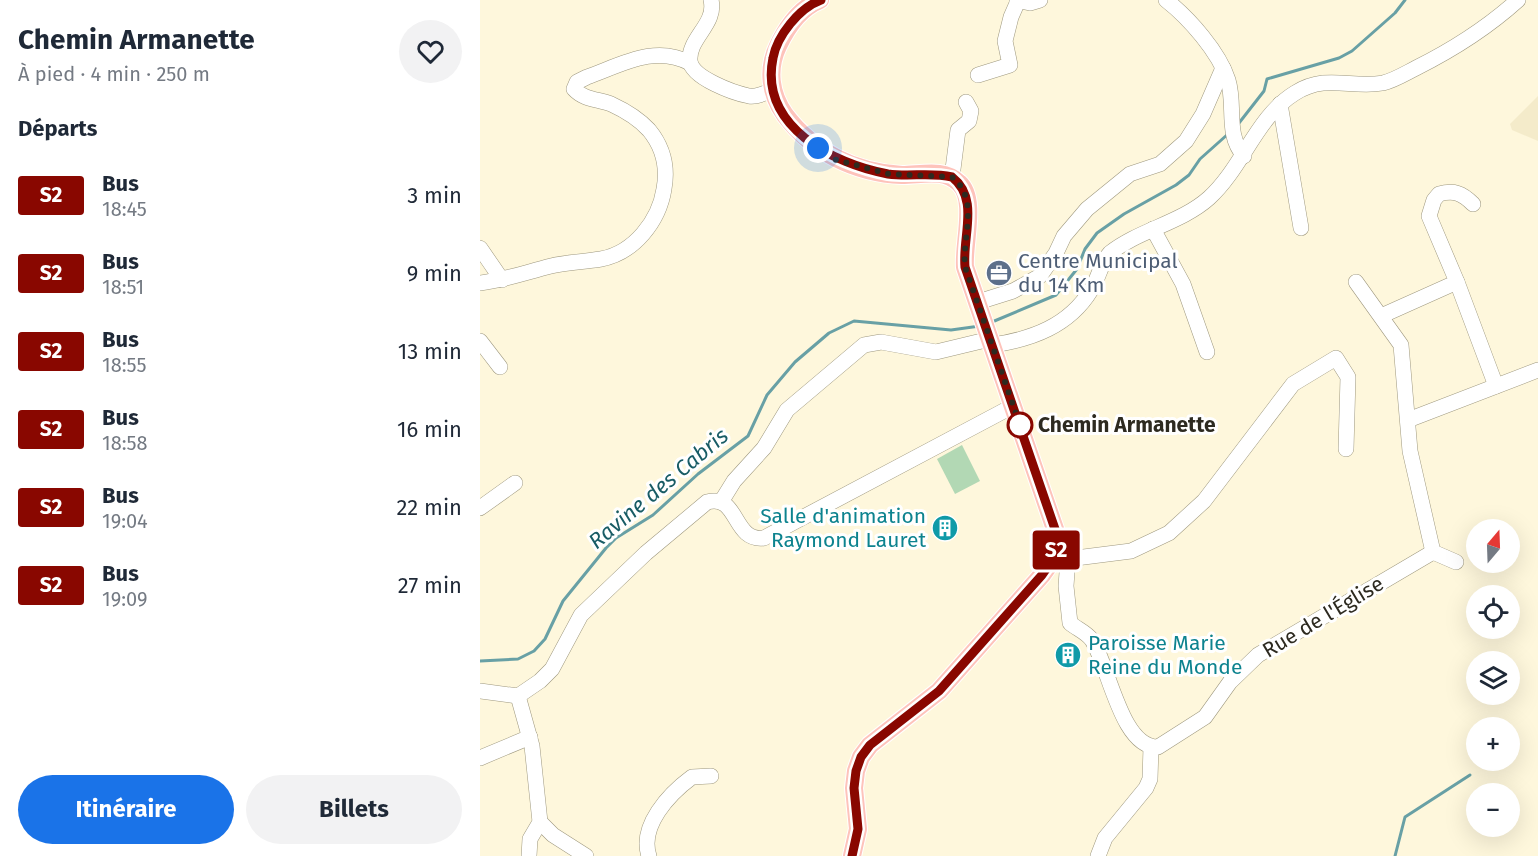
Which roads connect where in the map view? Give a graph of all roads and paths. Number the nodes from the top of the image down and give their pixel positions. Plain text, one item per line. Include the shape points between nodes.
1 (711, 0) edge
2 (820, 0) edge
3 (1040, 0) edge
4 (1166, 0) edge
5 (1518, 0) edge
6 (1018, 1) edge
7 (690, 63) junction
8 (1223, 68) junction
9 (978, 75) dead end
10 (771, 90) junction
11 (966, 102) dead end
12 (1280, 104) junction
13 (1244, 156) junction
14 (952, 177) junction
15 (1473, 204) dead end
16 (1301, 228) dead end
17 (1153, 229) junction
18 (480, 249) edge
19 (502, 280) junction
20 (1356, 282) dead end
21 (1457, 282) junction
22 (480, 283) edge
23 (979, 305) junction
24 (1381, 316) junction
25 (991, 340) junction
26 (480, 341) edge
27 (1207, 352) dead end
28 (500, 367) dead end
29 (1538, 370) edge
30 (1496, 386) junction
31 (1014, 406) junction
32 (1408, 420) junction
33 (1346, 449) dead end
34 (515, 483) dead end
35 (721, 501) junction
36 (480, 508) edge
37 (1433, 552) junction
38 (1061, 558) junction
39 (1455, 562) dead end
40 (480, 691) edge
41 (518, 696) junction
42 (530, 737) junction
43 (1151, 747) junction
44 (480, 758) edge
45 (711, 776) dead end
46 (540, 822) junction
47 (530, 856) edge
48 (586, 856) edge
49 (649, 856) edge
50 (852, 856) edge
51 (1098, 856) edge

1 - 7 street via 711,15 695,41
2 - 10 main road via 799,14 785,32 773,57
3 - 6 street
4 - 8 street via 1193,23
5 - 12 street via 1455,48 1397,78 1376,84 1323,82
6 - 9 street via 1005,41 1010,65
7 - 10 street via 698,75 750,96
7 - 19 street via 654,54 587,77 577,82 574,89 579,95 630,114 661,146 667,173 663,197 654,220 640,238 602,259 549,267
8 - 13 street via 1228,81 1232,138
8 - 23 street via 1203,114 1185,141 1160,164 1130,174 1087,209 1064,236 1040,276
10 - 14 main road via 802,137 833,159 889,174
11 - 14 street via 971,111 969,121 958,130
12 - 13 street
12 - 16 street
13 - 17 street via 1207,200
14 - 23 main road via 965,190 965,267
15 - 21 street via 1464,195 1449,192 1439,194 1430,208 1429,216
17 - 25 street via 1110,253 1091,291 1063,320 1041,333
17 - 27 street via 1183,284
18 - 19 street
19 - 22 street
20 - 24 street
21 - 24 street
21 - 30 street
23 - 25 main road
24 - 32 street via 1401,345
25 - 31 main road
25 - 35 street via 936,352 881,342 864,345 787,410 764,448
26 - 28 street
29 - 30 street
30 - 32 street
31 - 35 street via 764,538 752,538 742,532
31 - 38 main road
32 - 37 street via 1410,451
33 - 38 street via 1348,377 1336,358 1293,384 1204,501 1168,533 1131,551
34 - 36 street
35 - 41 street via 701,505 646,552 581,615 552,669
37 - 39 street
37 - 43 street, Rue de l'Église via 1258,654 1230,682 1205,717 1165,745
38 - 43 street via 1070,623 1092,641 1121,710 1138,740
38 - 50 main road via 939,691 870,745 861,757 854,788 858,829
40 - 41 street
41 - 42 street
42 - 44 street
42 - 46 street
43 - 51 street via 1146,788 1105,838
45 - 49 street via 692,777 663,806 646,834
46 - 47 street via 530,839
46 - 48 street

